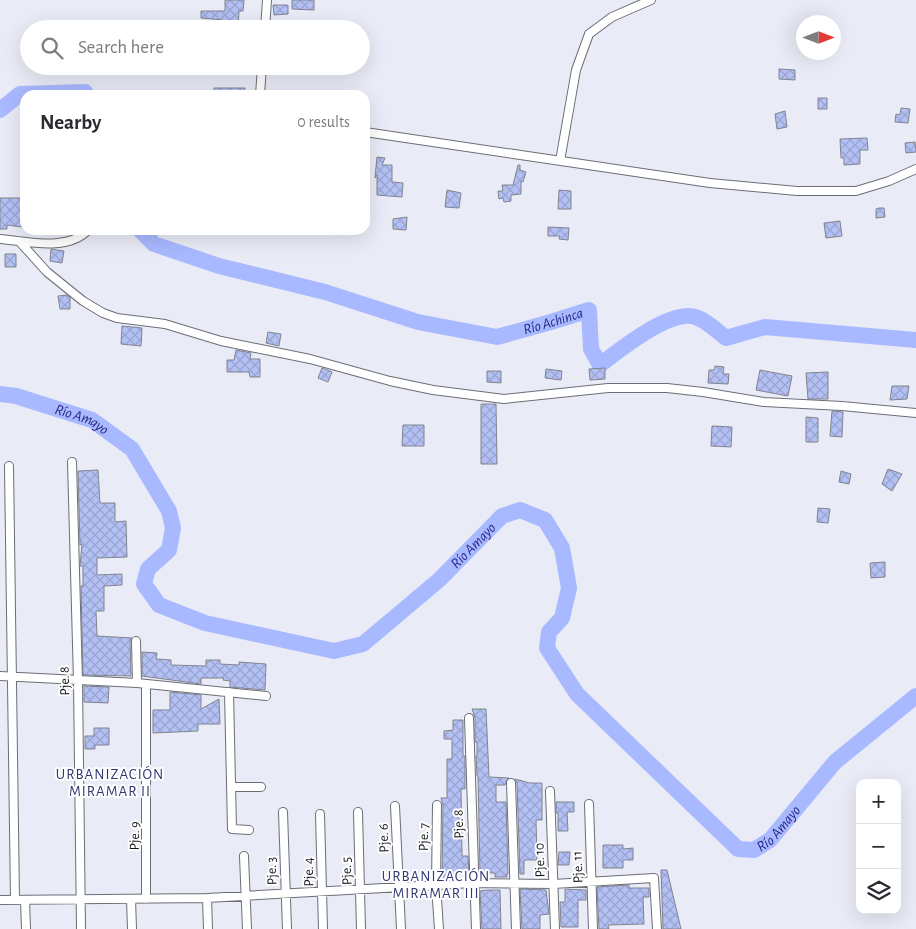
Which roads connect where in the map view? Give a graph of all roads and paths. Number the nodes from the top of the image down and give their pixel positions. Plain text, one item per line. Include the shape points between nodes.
1 (267, 0) edge
2 (651, 0) edge
3 (266, 20) edge
4 (261, 75) edge
5 (260, 90) edge
6 (370, 133) edge
7 (560, 161) junction
8 (916, 169) edge
9 (83, 235) edge
10 (0, 239) edge
11 (19, 241) junction
12 (916, 413) edge
13 (72, 462) dead end
14 (8, 466) dead end
15 (136, 641) dead end
16 (0, 676) edge
17 (13, 677) junction
18 (78, 681) junction
19 (137, 683) junction
20 (146, 684) junction
21 (230, 692) junction
22 (266, 696) dead end
23 (468, 718) dead end
24 (511, 783) dead end
25 (231, 787) junction
26 (261, 787) dead end
27 (550, 791) dead end
28 (589, 804) dead end
29 (437, 805) dead end
30 (396, 806) dead end
31 (283, 812) dead end
32 (358, 812) dead end
33 (320, 814) dead end
34 (249, 830) dead end
35 (244, 856) dead end
36 (513, 882) junction
37 (591, 882) junction
38 (473, 883) junction
39 (553, 884) junction
40 (436, 885) junction
41 (398, 888) junction
42 (360, 890) junction
43 (322, 891) junction
44 (286, 894) junction
45 (246, 897) junction
46 (207, 898) junction
47 (131, 899) junction
48 (146, 899) junction
49 (0, 900) edge
50 (15, 900) junction
51 (25, 900) junction
52 (80, 900) junction
53 (26, 929) edge
54 (81, 929) edge
55 (132, 929) edge
56 (208, 929) edge
57 (247, 929) edge
58 (287, 929) edge
59 (323, 929) edge
60 (361, 929) edge
61 (401, 929) edge
62 (438, 929) edge
63 (476, 929) edge
64 (516, 929) edge
65 (555, 929) edge
66 (594, 929) edge
67 (657, 929) edge

1 - 3 street
2 - 7 street via 612,17 589,34 576,70
4 - 5 street
6 - 7 street
7 - 8 street via 710,184 797,191 856,190 890,181
9 - 11 street via 68,242 51,244
10 - 11 street
11 - 12 street via 47,272 103,313 165,324 221,341 310,359 433,390 504,399 608,388 667,388 764,402
13 - 18 street, Pje. 8
14 - 17 street
15 - 19 street
16 - 17 street
17 - 18 street
17 - 50 street
18 - 19 street
18 - 52 street, Pje. 8
19 - 20 street
20 - 21 street
20 - 48 street, Pje. 9
21 - 22 street
21 - 25 street
23 - 38 street, Pje. 8
24 - 36 street
25 - 26 street
25 - 34 street via 232,829
27 - 39 street, Pje. 10
28 - 37 street, Pje. 11
29 - 40 street, Pje. 7
30 - 41 street, Pje. 6
31 - 44 street, Pje. 3
32 - 42 street, Pje. 5
33 - 43 street, Pje. 4
35 - 45 street
36 - 38 street
36 - 39 street
36 - 64 street
37 - 39 street
37 - 66 street, Pje. 11
37 - 67 street via 654,878
38 - 40 street
38 - 63 street, Pje. 8
39 - 65 street, Pje. 10
40 - 41 street
40 - 62 street, Pje. 7
41 - 42 street
41 - 61 street, Pje. 6
42 - 43 street
42 - 60 street, Pje. 5
43 - 44 street
43 - 59 street, Pje. 4
44 - 45 street
44 - 58 street, Pje. 3
45 - 46 street
45 - 57 street
46 - 48 street
46 - 56 street
47 - 48 street
47 - 52 street
47 - 55 street
49 - 50 street
50 - 51 street
51 - 52 street
51 - 53 street
52 - 54 street, Pje. 8

